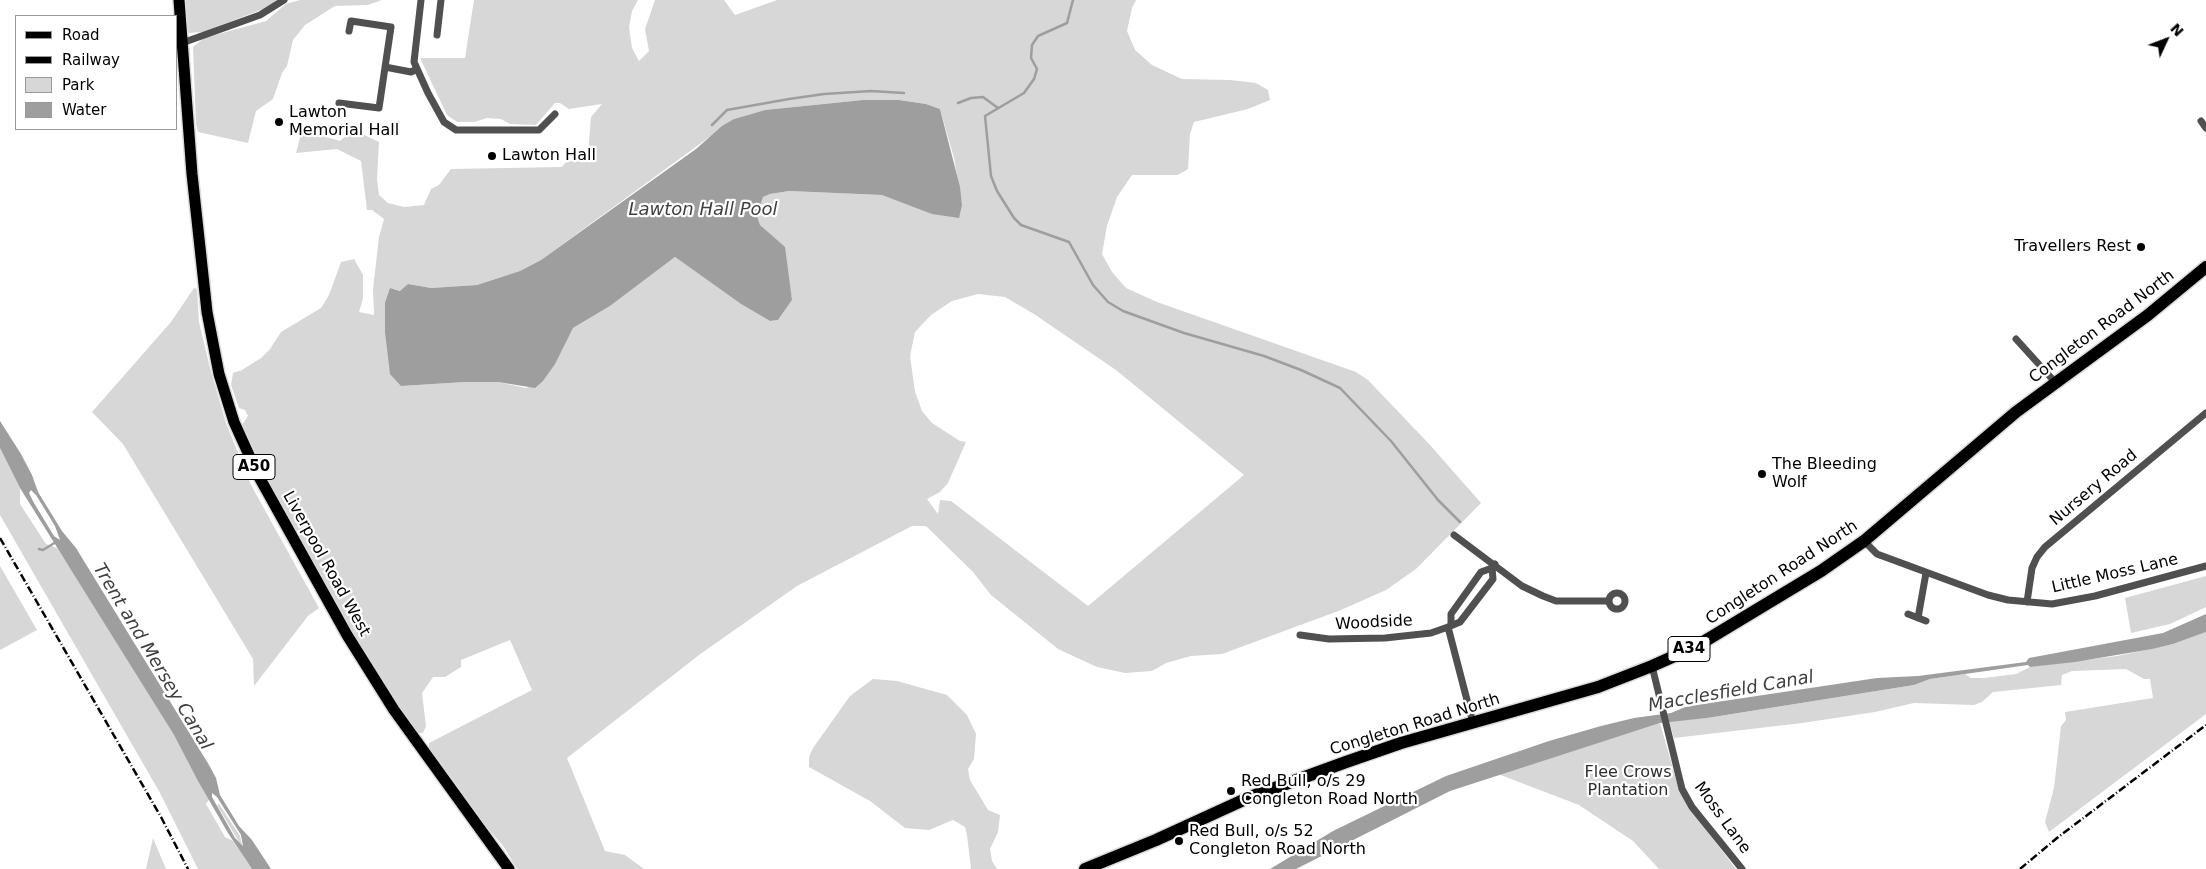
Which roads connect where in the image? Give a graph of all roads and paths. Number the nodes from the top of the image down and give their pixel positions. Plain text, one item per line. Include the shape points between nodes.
1 (179, 0) edge
2 (284, 0) edge
3 (421, 0) edge
4 (441, 0) edge
5 (350, 30) dead end
6 (437, 35) dead end
7 (182, 43) junction
8 (385, 67) junction
9 (417, 70) junction
10 (338, 102) dead end
11 (555, 114) dead end
12 (2201, 121) dead end
13 (2206, 128) edge
14 (2206, 267) edge
15 (2016, 338) dead end
16 (2055, 382) junction
17 (2206, 414) edge
18 (1454, 535) dead end
19 (1864, 541) junction
20 (1493, 566) junction
21 (2206, 566) edge
22 (1926, 573) junction
23 (1609, 601) dead end
24 (2027, 602) junction
25 (1908, 614) dead end
26 (1918, 618) junction
27 (1926, 621) dead end
28 (1450, 626) junction
29 (1300, 635) dead end
30 (1652, 666) junction
31 (1473, 723) junction
32 (509, 869) edge
33 (1085, 869) edge
34 (1742, 869) edge

1 - 7 main road, Liverpool Road West / A50
2 - 7 street via 260,15
3 - 9 street via 414,62
4 - 6 street
5 - 8 street via 351,21 392,27
7 - 32 main road, Liverpool Road West / A50 via 206,312 219,374 234,422 258,475 347,636 394,710
8 - 9 street via 411,72
8 - 10 street via 379,108
9 - 11 street via 444,122 456,130 539,130
12 - 13 street
14 - 16 highway, Congleton Road North / A34 via 2148,315
15 - 16 street
16 - 19 highway, Congleton Road North / A34
17 - 24 street, Nursery Road via 2045,547 2032,568
18 - 20 street
19 - 22 street, Little Moss Lane via 1877,554
19 - 30 highway, Congleton Road North / A34 via 1741,621
20 - 23 street via 1522,586 1556,601
20 - 28 street via 1481,572 1451,614
20 - 28 street via 1492,579 1460,622
21 - 24 street, Little Moss Lane via 2094,596 2052,604
22 - 24 street, Little Moss Lane via 1988,595
22 - 26 street
25 - 26 street
26 - 27 street
28 - 29 street, Woodside via 1430,633 1385,638 1329,640
28 - 31 street
30 - 31 highway, Congleton Road North / A34 via 1598,687
30 - 34 street, Moss Lane via 1682,789 1692,807
31 - 33 highway, Congleton Road North / A34 via 1401,743 1277,787

